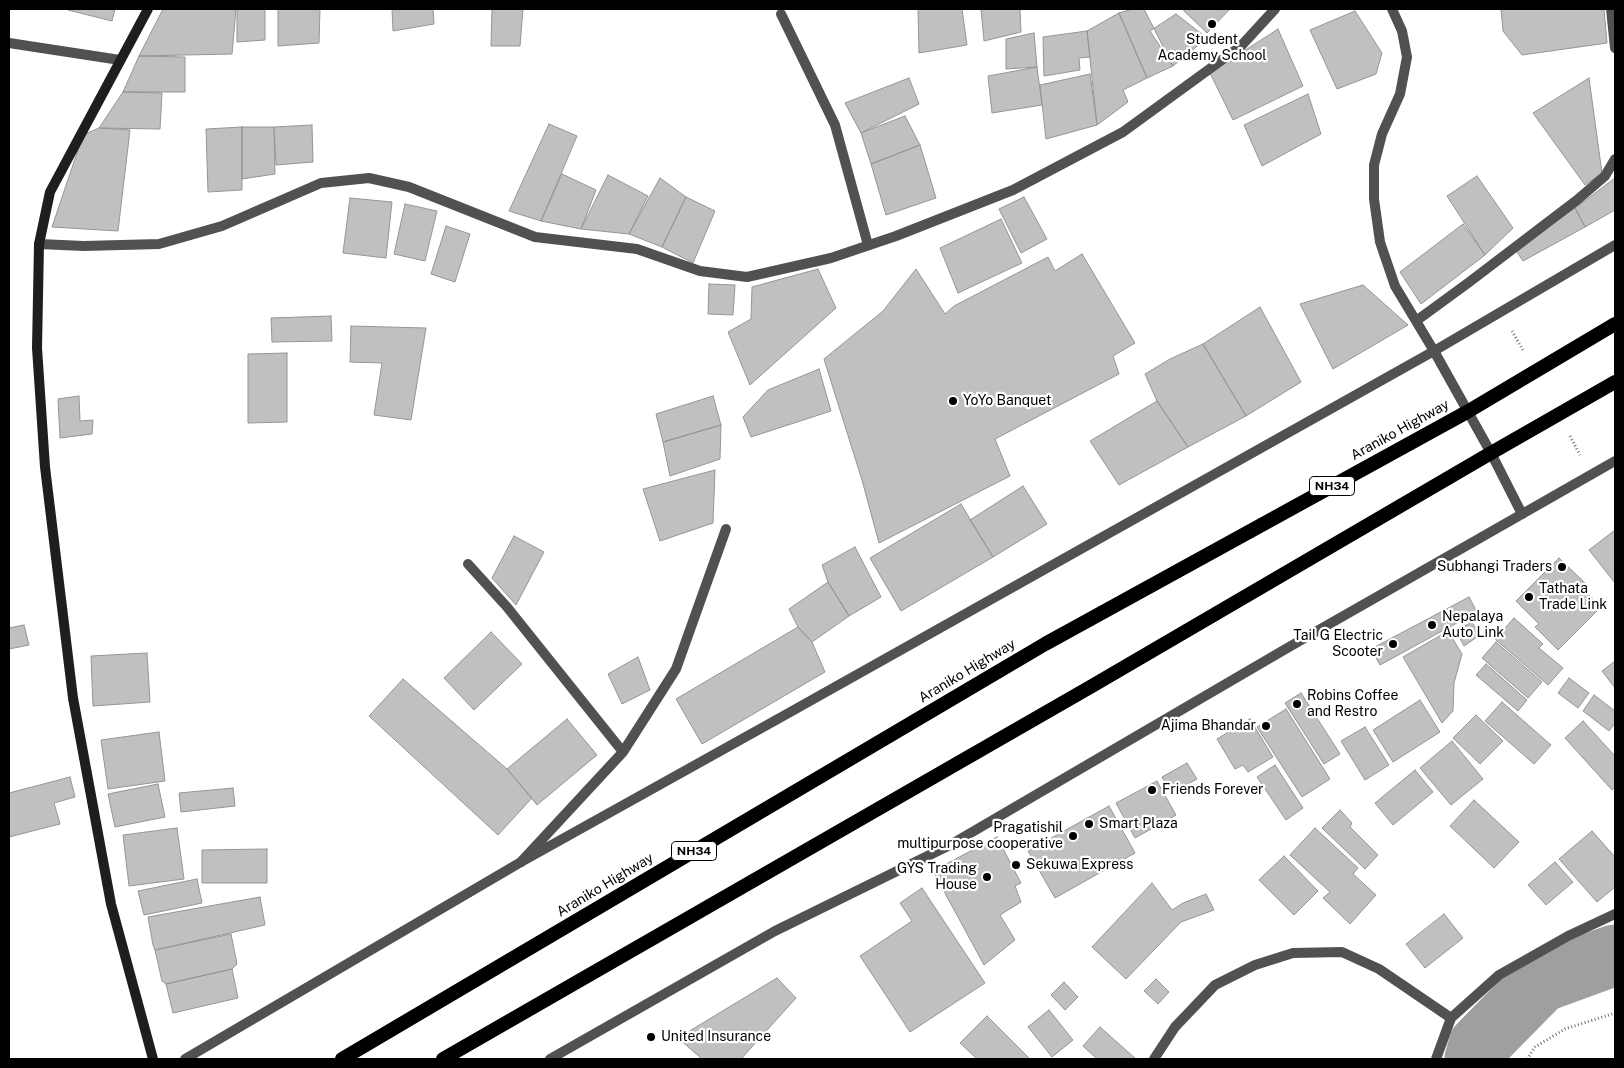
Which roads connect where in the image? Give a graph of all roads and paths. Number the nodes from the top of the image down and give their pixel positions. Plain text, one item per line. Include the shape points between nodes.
1 (148, 9) edge
2 (1275, 9) edge
3 (1392, 9) edge
4 (1610, 9) edge
5 (781, 14) dead end
6 (9, 42) edge
7 (1615, 48) edge
8 (120, 60) junction
9 (1615, 159) edge
10 (39, 244) junction
11 (868, 245) junction
12 (1615, 245) edge
13 (1416, 321) junction
14 (1615, 324) edge
15 (1434, 351) junction
16 (1615, 382) edge
17 (1467, 412) junction
18 (1491, 453) junction
19 (1615, 461) edge
20 (1522, 514) junction
21 (726, 528) dead end
22 (468, 564) dead end
23 (623, 752) junction
24 (521, 862) junction
25 (1615, 914) edge
26 (1615, 1013) edge
27 (1450, 1018) junction
28 (153, 1059) edge
29 (185, 1059) edge
30 (342, 1059) edge
31 (443, 1059) edge
32 (550, 1059) edge
33 (1154, 1059) edge
34 (1436, 1059) edge
35 (1527, 1059) edge

1 - 8 main road
2 - 11 street via 1241,46 1123,132 1014,190
3 - 13 street via 1402,31 1407,57 1400,94 1382,134 1374,165 1374,199 1380,242 1395,286
4 - 7 street
5 - 11 street via 835,125
6 - 8 street
8 - 10 main road via 50,192
9 - 13 street via 1605,176 1577,200
10 - 11 street via 160,244 222,226 321,183 368,178 409,187 535,238 638,249 700,271 748,277 831,258
10 - 28 main road via 37,348 45,467 73,698 111,904
12 - 15 street
13 - 15 street
14 - 17 highway, Araniko Highway / NH34
15 - 17 street
15 - 24 street
16 - 18 highway
17 - 18 street
17 - 30 highway, Araniko Highway / NH34 via 1045,644
18 - 20 street
18 - 31 highway
19 - 20 street
20 - 32 street via 950,845 775,931
21 - 23 street via 676,669
22 - 23 street via 507,607
23 - 24 street
24 - 29 street
25 - 27 street via 1499,975
26 - 35 path via 1565,1029 1535,1047
27 - 33 street via 1380,969 1342,952 1293,953 1255,965 1215,985 1175,1027
27 - 34 street

